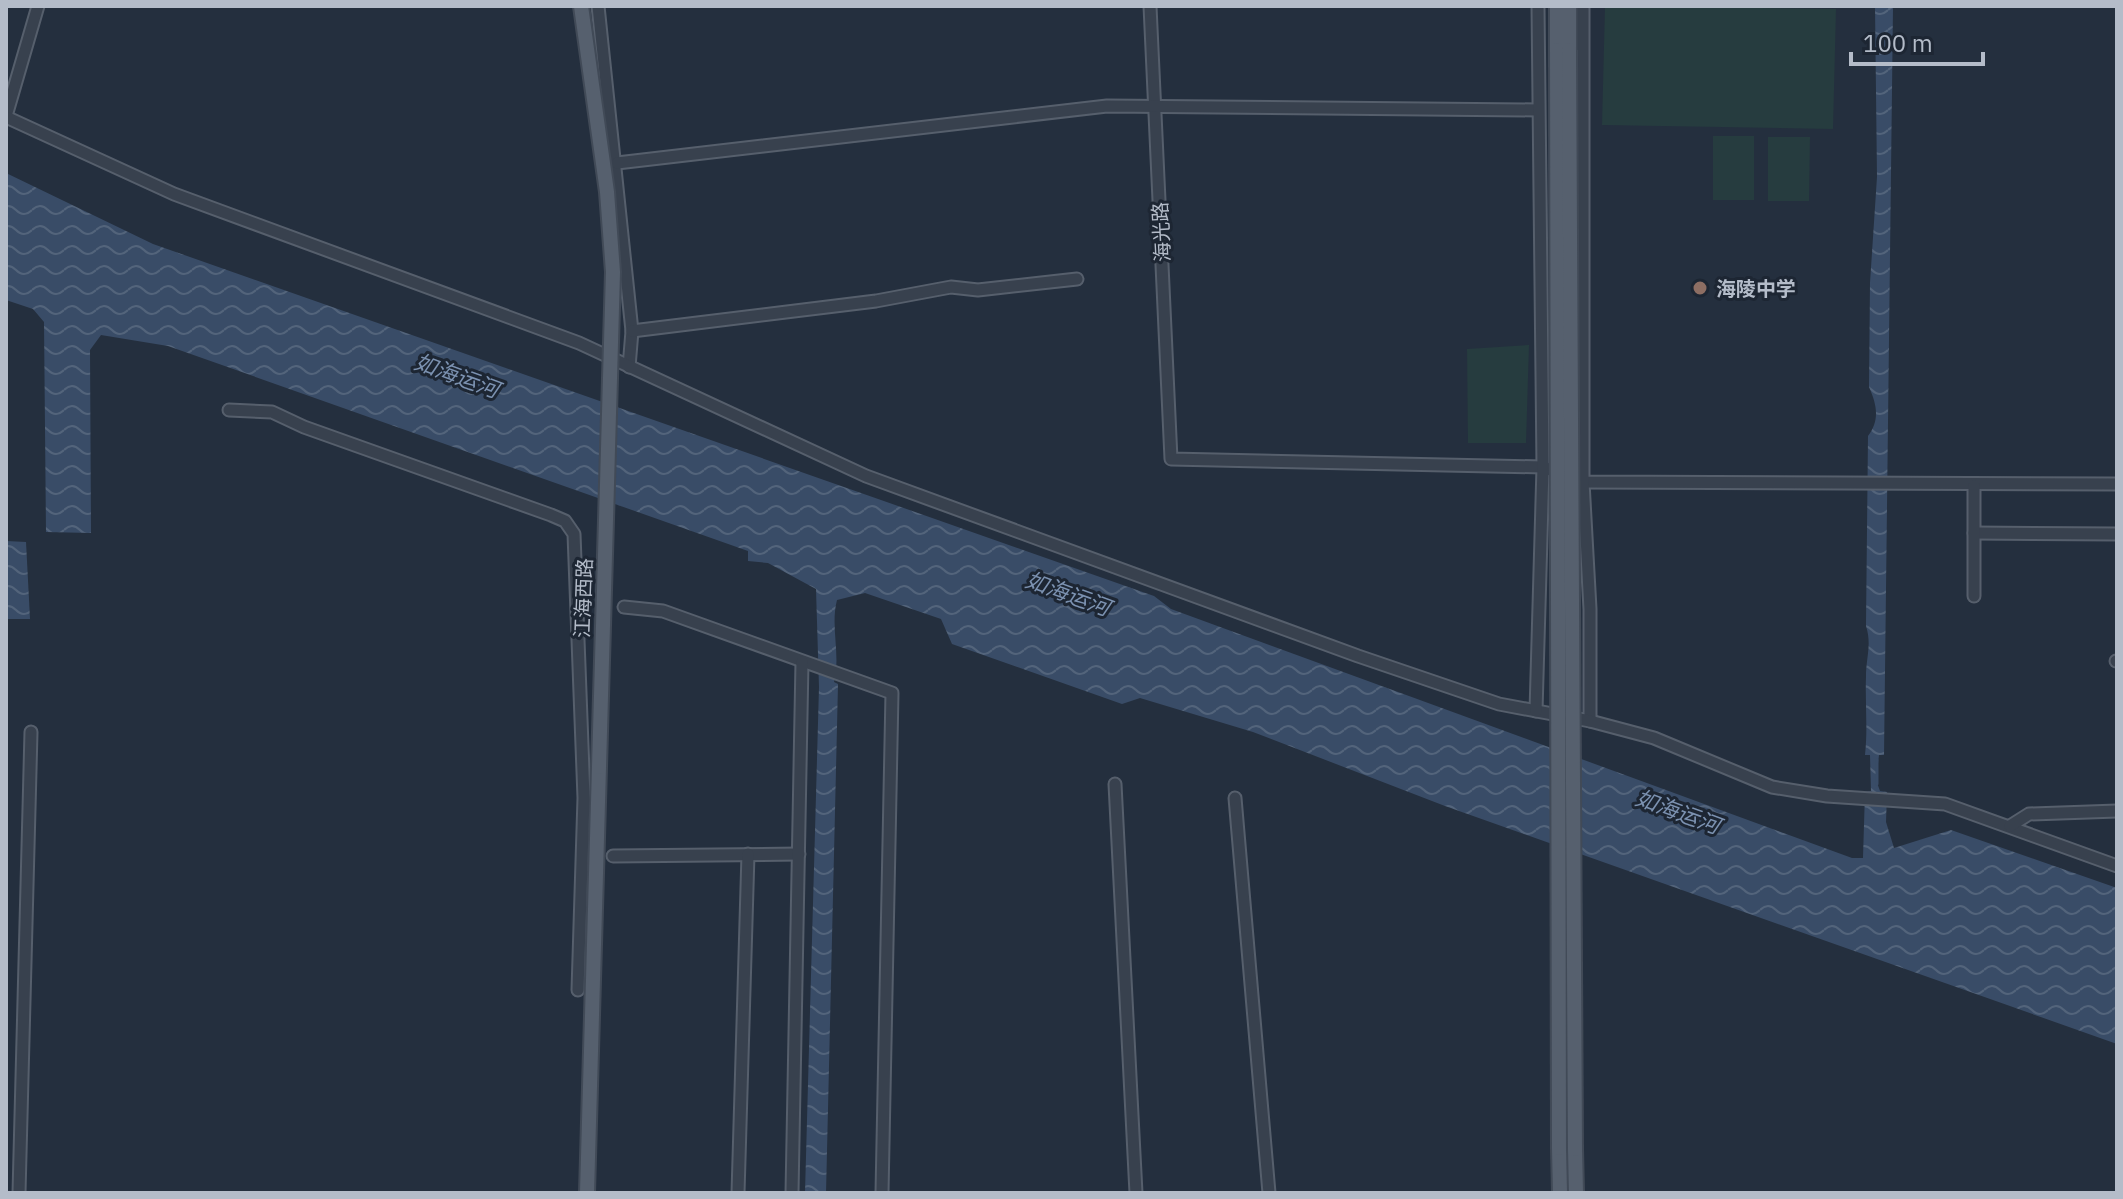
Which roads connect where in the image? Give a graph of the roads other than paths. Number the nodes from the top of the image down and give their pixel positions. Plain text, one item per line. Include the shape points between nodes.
1 (38, 6) edge
2 (581, 6) edge
3 (598, 6) edge
4 (1150, 6) edge
5 (1538, 6) edge
6 (1557, 6) edge
7 (1569, 6) edge
8 (1583, 6) edge
9 (1563, 50) junction
10 (1155, 105) junction
11 (1538, 110) junction
12 (6, 117) edge
13 (617, 163) junction
14 (1077, 279) dead end
15 (632, 331) junction
16 (629, 367) junction
17 (229, 410) dead end
18 (1543, 467) junction
19 (1583, 482) junction
20 (2117, 484) edge
21 (1974, 486) junction
22 (1974, 533) junction
23 (2117, 534) edge
24 (1974, 596) dead end
25 (624, 607) dead end
26 (808, 664) junction
27 (1536, 711) junction
28 (1590, 721) junction
29 (31, 732) dead end
30 (1115, 784) dead end
31 (1235, 798) dead end
32 (2117, 811) edge
33 (2010, 826) junction
34 (748, 854) junction
35 (799, 854) junction
36 (613, 856) dead end
37 (2117, 866) edge
38 (578, 990) dead end
39 (19, 1193) edge
40 (587, 1193) edge
41 (738, 1193) edge
42 (792, 1193) edge
43 (882, 1193) edge
44 (1136, 1193) edge
45 (1269, 1193) edge
46 (1560, 1193) edge
47 (1576, 1193) edge

1 - 12 street
2 - 40 main road, 江海西路, bridge via 613,272
3 - 13 street
4 - 10 street, 海光路
5 - 11 street
6 - 9 main road
7 - 9 main road
8 - 19 street
9 - 46 main road, bridge
9 - 47 main road, bridge
10 - 11 street
10 - 13 street via 1107,106
10 - 18 street, 海光路 via 1171,459
11 - 18 street
12 - 16 street via 174,194 419,282
13 - 15 street
14 - 15 street via 978,290 951,287
15 - 16 street
16 - 27 street via 866,476 1358,656 1499,704
17 - 38 street via 272,412 551,515 571,527 584,798
18 - 19 street
18 - 27 street
19 - 21 street
19 - 28 street
20 - 21 street
21 - 22 street
22 - 23 street
22 - 24 street
25 - 26 street via 663,611
26 - 35 street
26 - 43 street via 892,693
27 - 28 street
28 - 33 street via 1654,738 1772,787 1945,804
29 - 39 street
30 - 44 street
31 - 45 street
32 - 33 street via 2029,814
33 - 37 street
34 - 35 street
34 - 36 street
34 - 41 street
35 - 42 street

